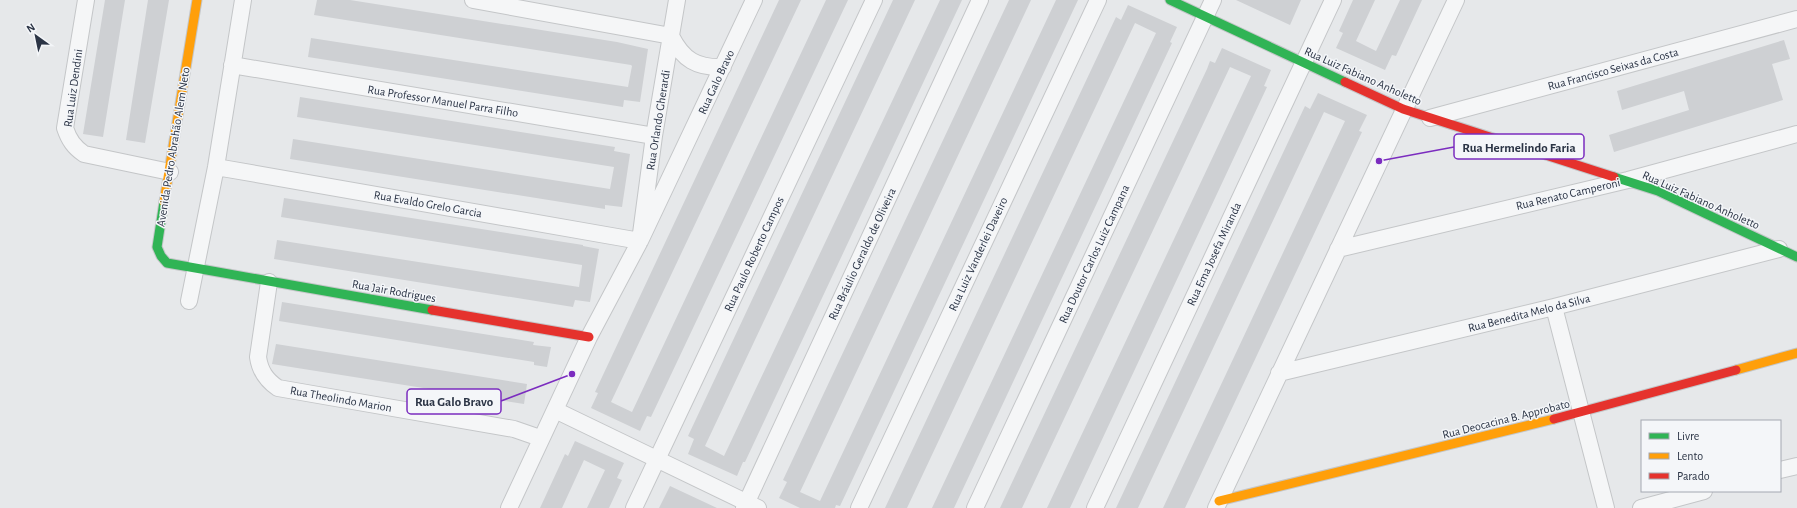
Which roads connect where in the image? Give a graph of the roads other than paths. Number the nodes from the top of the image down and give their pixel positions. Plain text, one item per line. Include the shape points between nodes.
1 (86, 0) edge
2 (197, 0) edge
3 (243, 0) edge
4 (473, 0) edge
5 (677, 0) edge
6 (754, 0) edge
7 (874, 0) edge
8 (980, 0) edge
9 (1098, 0) edge
10 (1170, 0) edge
11 (1214, 0) edge
12 (1333, 0) edge
13 (1456, 0) edge
14 (1206, 17) junction
15 (1797, 19) edge
16 (671, 36) junction
17 (1303, 63) junction
18 (232, 65) junction
19 (723, 67) junction
20 (1403, 109) junction
21 (1430, 118) junction
22 (1797, 134) edge
23 (654, 136) junction
24 (216, 167) junction
25 (170, 172) junction
26 (1628, 180) junction
27 (640, 241) junction
28 (1338, 249) junction
29 (1778, 249) junction
30 (1797, 257) edge
31 (195, 269) junction
32 (270, 282) junction
33 (189, 301) dead end
34 (1554, 307) junction
35 (589, 337) junction
36 (1797, 353) edge
37 (1279, 373) junction
38 (555, 410) junction
39 (1581, 412) junction
40 (540, 438) junction
41 (658, 460) junction
42 (1797, 466) edge
43 (1781, 470) edge
44 (1700, 492) edge
45 (1217, 505) edge
46 (750, 506) edge
47 (509, 508) edge
48 (634, 508) edge
49 (859, 508) edge
50 (975, 508) edge
51 (1095, 508) edge
52 (1606, 508) edge
53 (1641, 508) edge

1 - 25 street, Rua Luiz Dendini via 65,128 69,139 75,148 84,154
2 - 25 street, Avenida Pedro Abrahão Alem Neto
3 - 18 street
4 - 16 street
5 - 16 street, Rua Orlando Gherardi
6 - 19 street, Rua Galo Bravo
7 - 41 street, Rua Paulo Roberto Campos
8 - 46 street, Rua Bráulio Geraldo de Oliveira
9 - 49 street, Rua Luiz Vanderlei Daveiro
10 - 14 street, Rua Luiz Fabiano Anholetto
11 - 14 street, Rua Doutor Carlos Luiz Campana
12 - 17 street, Rua Ema Josefa Miranda
13 - 20 street
14 - 17 street, Rua Luiz Fabiano Anholetto
14 - 50 street, Rua Doutor Carlos Luiz Campana
15 - 21 street, Rua Francisco Seixas da Costa
16 - 19 street via 677,48 697,64 710,68
16 - 23 street, Rua Orlando Gherardi
17 - 20 street, Rua Luiz Fabiano Anholetto
17 - 51 street, Rua Ema Josefa Miranda
18 - 23 street, Rua Professor Manuel Parra Filho
18 - 24 street
19 - 27 street, Rua Galo Bravo
20 - 21 street, Rua Luiz Fabiano Anholetto
20 - 28 street
21 - 26 street, Rua Luiz Fabiano Anholetto
22 - 26 street, Rua Renato Camperoni
23 - 27 street, Rua Orlando Gherardi
24 - 27 street, Rua Evaldo Grelo Garcia
24 - 31 street
25 - 31 street, Avenida Pedro Abrahão Alem Neto via 157,247 167,263
26 - 28 street, Rua Renato Camperoni
26 - 29 street, Rua Luiz Fabiano Anholetto via 1658,191
27 - 35 street, Rua Galo Bravo
28 - 37 street
29 - 30 street, Rua Luiz Fabiano Anholetto
29 - 34 street, Rua Benedita Melo da Silva
31 - 32 street, Rua Jair Rodrigues
31 - 33 street
32 - 35 street, Rua Jair Rodrigues
32 - 40 street, Rua Theolindo Marion via 258,357 259,367 264,376 278,388 514,429
34 - 37 street, Rua Benedita Melo da Silva
34 - 39 street
35 - 38 street, Rua Galo Bravo
36 - 39 street, Rua Deocacina B. Approbato
37 - 45 street
38 - 40 street, Rua Galo Bravo
38 - 41 street
39 - 45 street, Rua Deocacina B. Approbato
39 - 52 street
40 - 47 street, Rua Galo Bravo
41 - 46 street
41 - 48 street, Rua Paulo Roberto Campos
42 - 43 street
44 - 53 street

